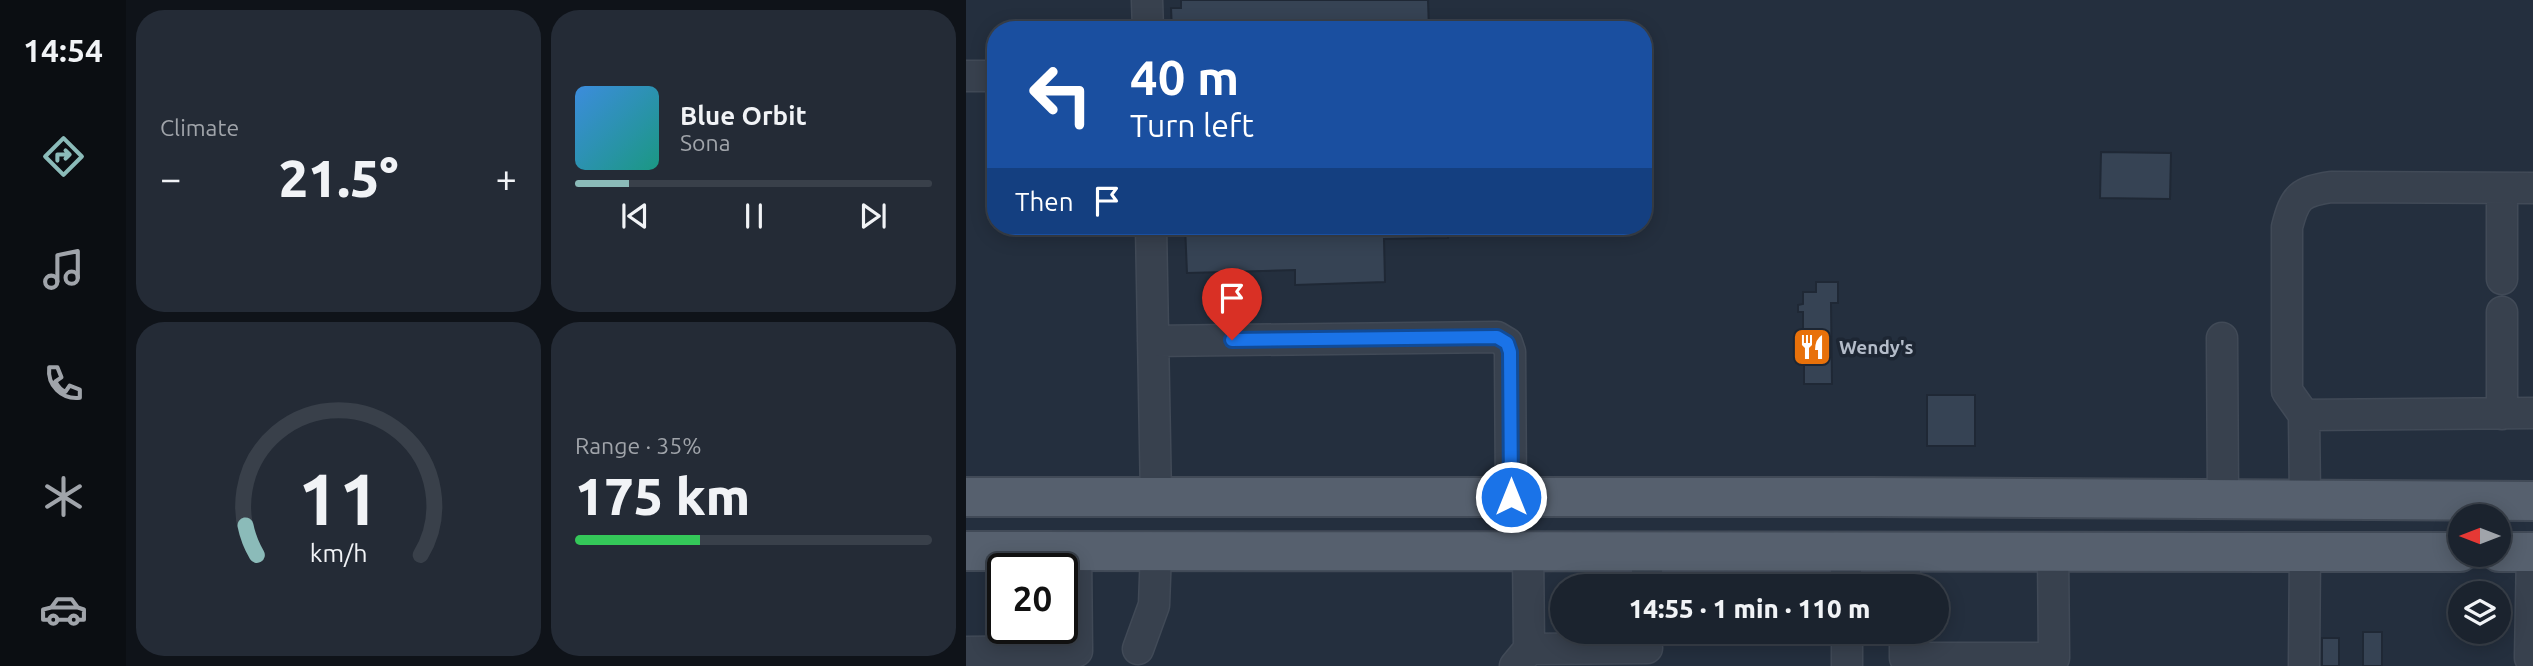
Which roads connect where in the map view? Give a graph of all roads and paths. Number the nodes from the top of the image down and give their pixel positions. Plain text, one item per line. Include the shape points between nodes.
1 (1147, 0) edge
2 (1148, 21) edge
3 (966, 76) edge
4 (987, 76) edge
5 (2502, 188) junction
6 (2533, 188) edge
7 (1151, 235) edge
8 (2502, 279) dead end
9 (2502, 312) dead end
10 (2222, 338) dead end
11 (1153, 341) junction
12 (2533, 413) edge
13 (2502, 414) junction
14 (2304, 415) junction
15 (966, 497) edge
16 (1511, 497) junction
17 (1874, 497) junction
18 (1156, 498) junction
19 (2222, 500) junction
20 (2305, 500) junction
21 (2533, 501) edge
22 (1528, 550) junction
23 (966, 551) edge
24 (1076, 551) junction
25 (1156, 551) junction
26 (2053, 551) junction
27 (2305, 551) junction
28 (2448, 552) edge
29 (2521, 552) edge
30 (1875, 565) edge
31 (1647, 568) edge
32 (1847, 644) edge
33 (1905, 644) edge
34 (1138, 649) dead end
35 (1649, 649) edge
36 (966, 652) edge
37 (1522, 657) edge
38 (2533, 658) edge
39 (1847, 666) edge
40 (2304, 666) edge

1 - 2 street
3 - 4 street
5 - 6 street
5 - 8 street
5 - 14 street via 2331,187 2309,190 2293,204 2287,226 2287,391
7 - 11 street
9 - 13 street
10 - 19 street
11 - 16 street via 1497,337 1507,343 1510,352
11 - 18 street
12 - 13 street
13 - 14 street
14 - 20 street
15 - 18 main road
16 - 17 main road
16 - 18 main road
17 - 19 main road
17 - 30 main road
18 - 25 main road
19 - 20 main road
20 - 21 main road
20 - 27 main road
22 - 25 main road
22 - 31 main road
22 - 37 street
23 - 24 main road
24 - 25 main road
24 - 36 street via 1077,651
25 - 34 street via 1154,605
26 - 27 main road
26 - 30 main road
26 - 33 street via 2054,658 1905,658
27 - 28 main road
27 - 40 street
29 - 38 street
30 - 31 main road
32 - 39 street
35 - 37 street

